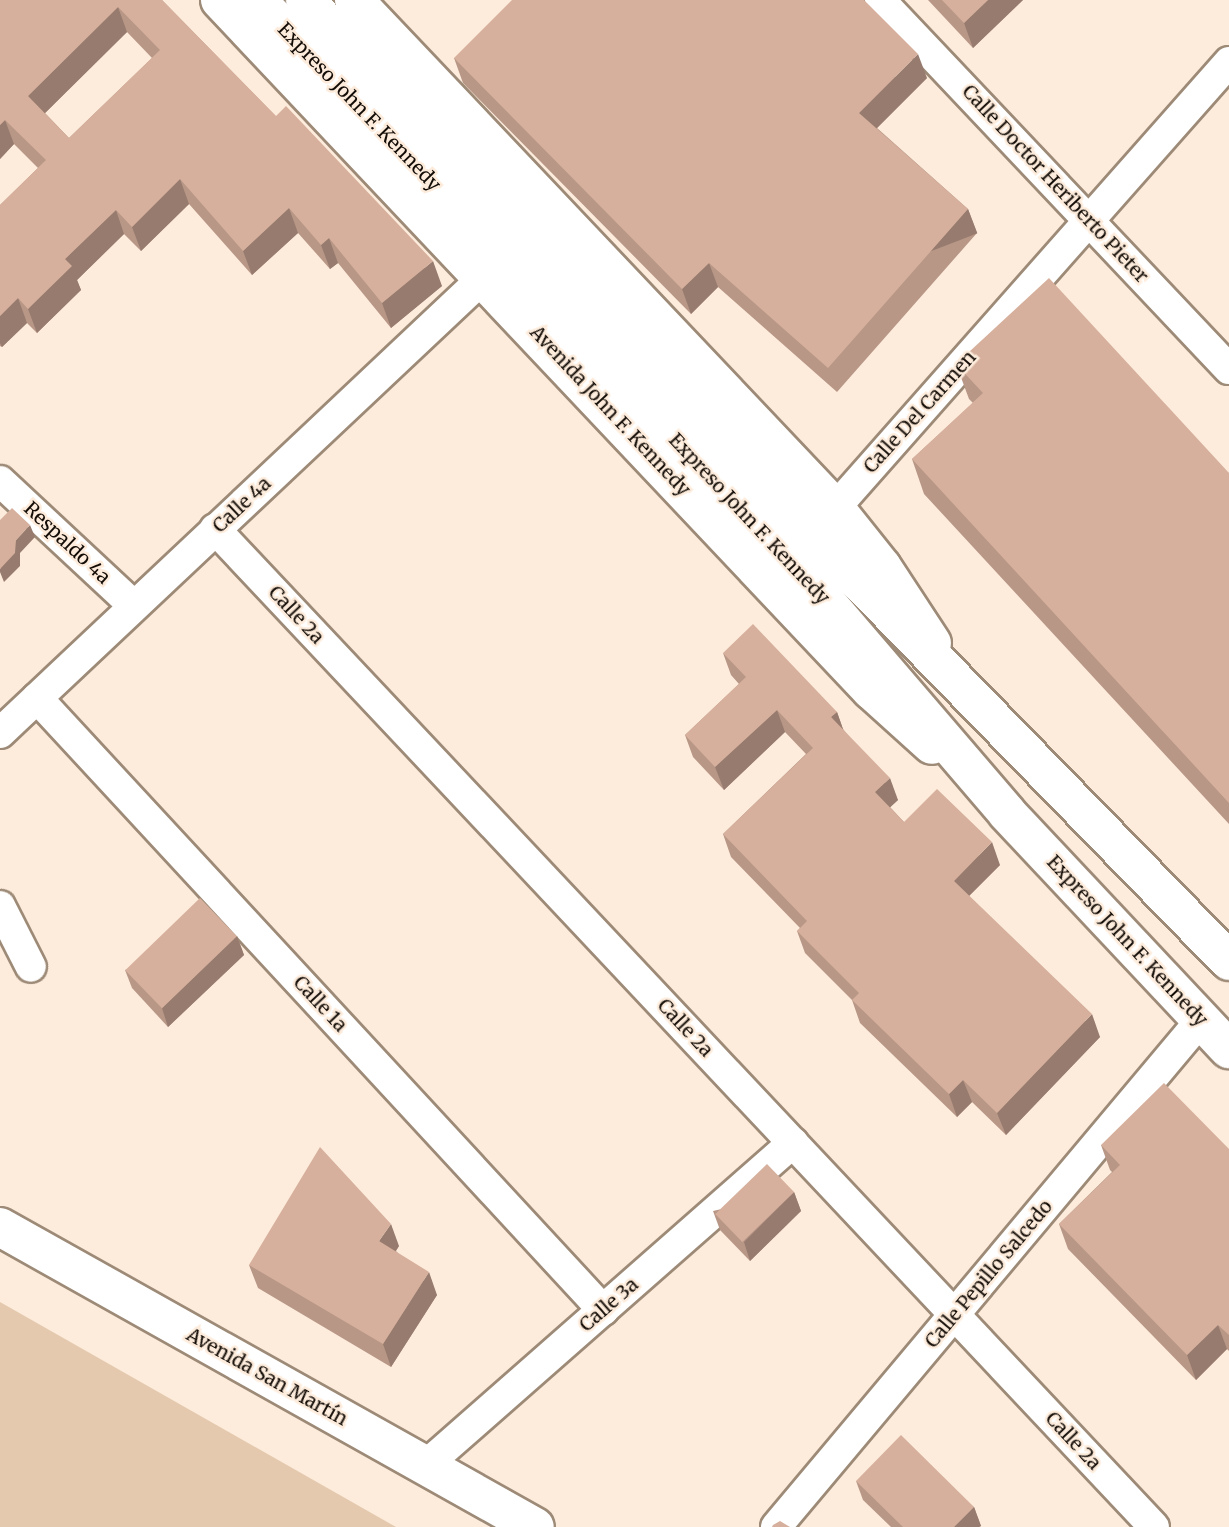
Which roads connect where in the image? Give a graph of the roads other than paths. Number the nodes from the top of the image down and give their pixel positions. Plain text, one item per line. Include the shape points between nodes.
1 (220, 0) edge
2 (241, 0) edge
3 (257, 0) edge
4 (305, 0) edge
5 (354, 0) edge
6 (880, 0) edge
7 (1229, 62) edge
8 (282, 64) junction
9 (1090, 221) junction
10 (484, 276) junction
11 (1229, 369) edge
12 (0, 481) edge
13 (215, 529) junction
14 (810, 531) junction
15 (134, 606) junction
16 (37, 698) junction
17 (0, 733) edge
18 (1007, 813) junction
19 (0, 906) edge
20 (1229, 961) edge
21 (31, 967) dead end
22 (1201, 1020) junction
23 (1229, 1049) edge
24 (793, 1143) junction
25 (0, 1227) edge
26 (603, 1310) junction
27 (955, 1315) junction
28 (425, 1466) junction
29 (535, 1527) edge
30 (776, 1527) edge
31 (1154, 1527) edge

1 - 8 main road, Avenida John F. Kennedy
2 - 8 main road via 277,38
3 - 14 main road, Expreso John F. Kennedy
4 - 14 main road, Expreso John F. Kennedy
5 - 14 main road
6 - 9 street, Calle Doctor Heriberto Pieter
7 - 9 street
8 - 10 main road, Avenida John F. Kennedy
9 - 11 street, Calle Doctor Heriberto Pieter
9 - 14 street, Calle Del Carmen
10 - 13 street, Calle 4a
10 - 18 main road, Avenida John F. Kennedy via 871,690
12 - 15 street, Respaldo 4a
13 - 15 street, Calle 4a
13 - 24 street, Calle 2a
14 - 18 main road, Expreso John F. Kennedy
14 - 20 main road, Expreso John F. Kennedy
15 - 16 street, Calle 4a
16 - 17 street, Calle 4a
16 - 26 street, Calle 1a
18 - 22 main road, Expreso John F. Kennedy
19 - 21 street
22 - 23 main road, Expreso John F. Kennedy
22 - 27 street, Calle Pepillo Salcedo
24 - 26 street, Calle 3a
24 - 27 street, Calle 2a
25 - 28 main road, Avenida San Martín
26 - 28 street, Calle 3a
27 - 30 street, Calle Pepillo Salcedo
27 - 31 street, Calle 2a
28 - 29 main road, Avenida San Martín

